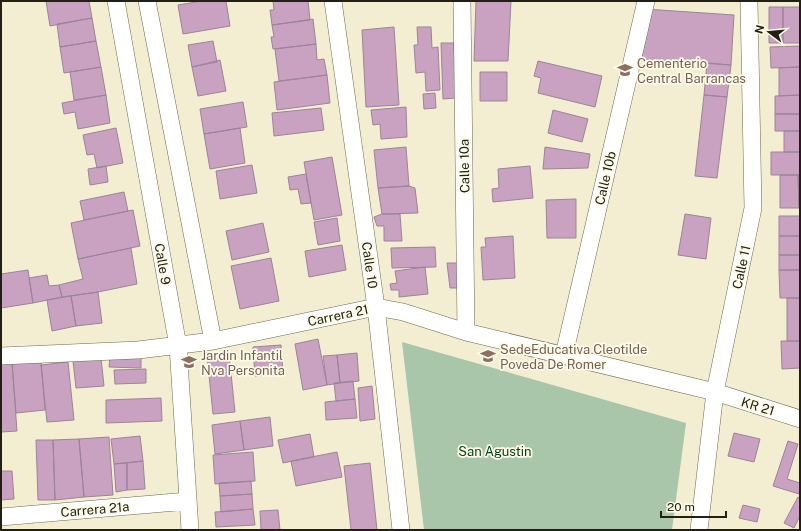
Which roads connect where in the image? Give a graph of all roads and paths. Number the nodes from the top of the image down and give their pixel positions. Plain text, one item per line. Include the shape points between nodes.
1 (116, 1) edge
2 (147, 1) edge
3 (332, 1) edge
4 (462, 1) edge
5 (646, 1) edge
6 (750, 1) edge
7 (376, 307) junction
8 (466, 332) junction
9 (213, 341) junction
10 (178, 346) junction
11 (564, 355) junction
12 (1, 356) edge
13 (715, 392) junction
14 (800, 419) edge
15 (188, 501) junction
16 (7, 521) edge
17 (190, 530) edge
18 (401, 530) edge
19 (699, 530) edge

1 - 10 street, Calle 9
2 - 9 street
3 - 7 street, Calle 10
4 - 8 street, Calle 10a
5 - 11 street, Calle 10b
6 - 13 street, Calle 11 via 753,208
7 - 8 street, Carrera 21 via 403,312
7 - 9 street, Carrera 21
7 - 18 street, Calle 10
8 - 11 street, Carrera 21
9 - 10 street, Carrera 21
10 - 12 street, Carrera 21
10 - 15 street, Calle 9
11 - 13 street, Carrera 21
13 - 14 street, KR 21
13 - 19 street, Calle 11
15 - 16 street, Carrera 21a
15 - 17 street, Calle 9

